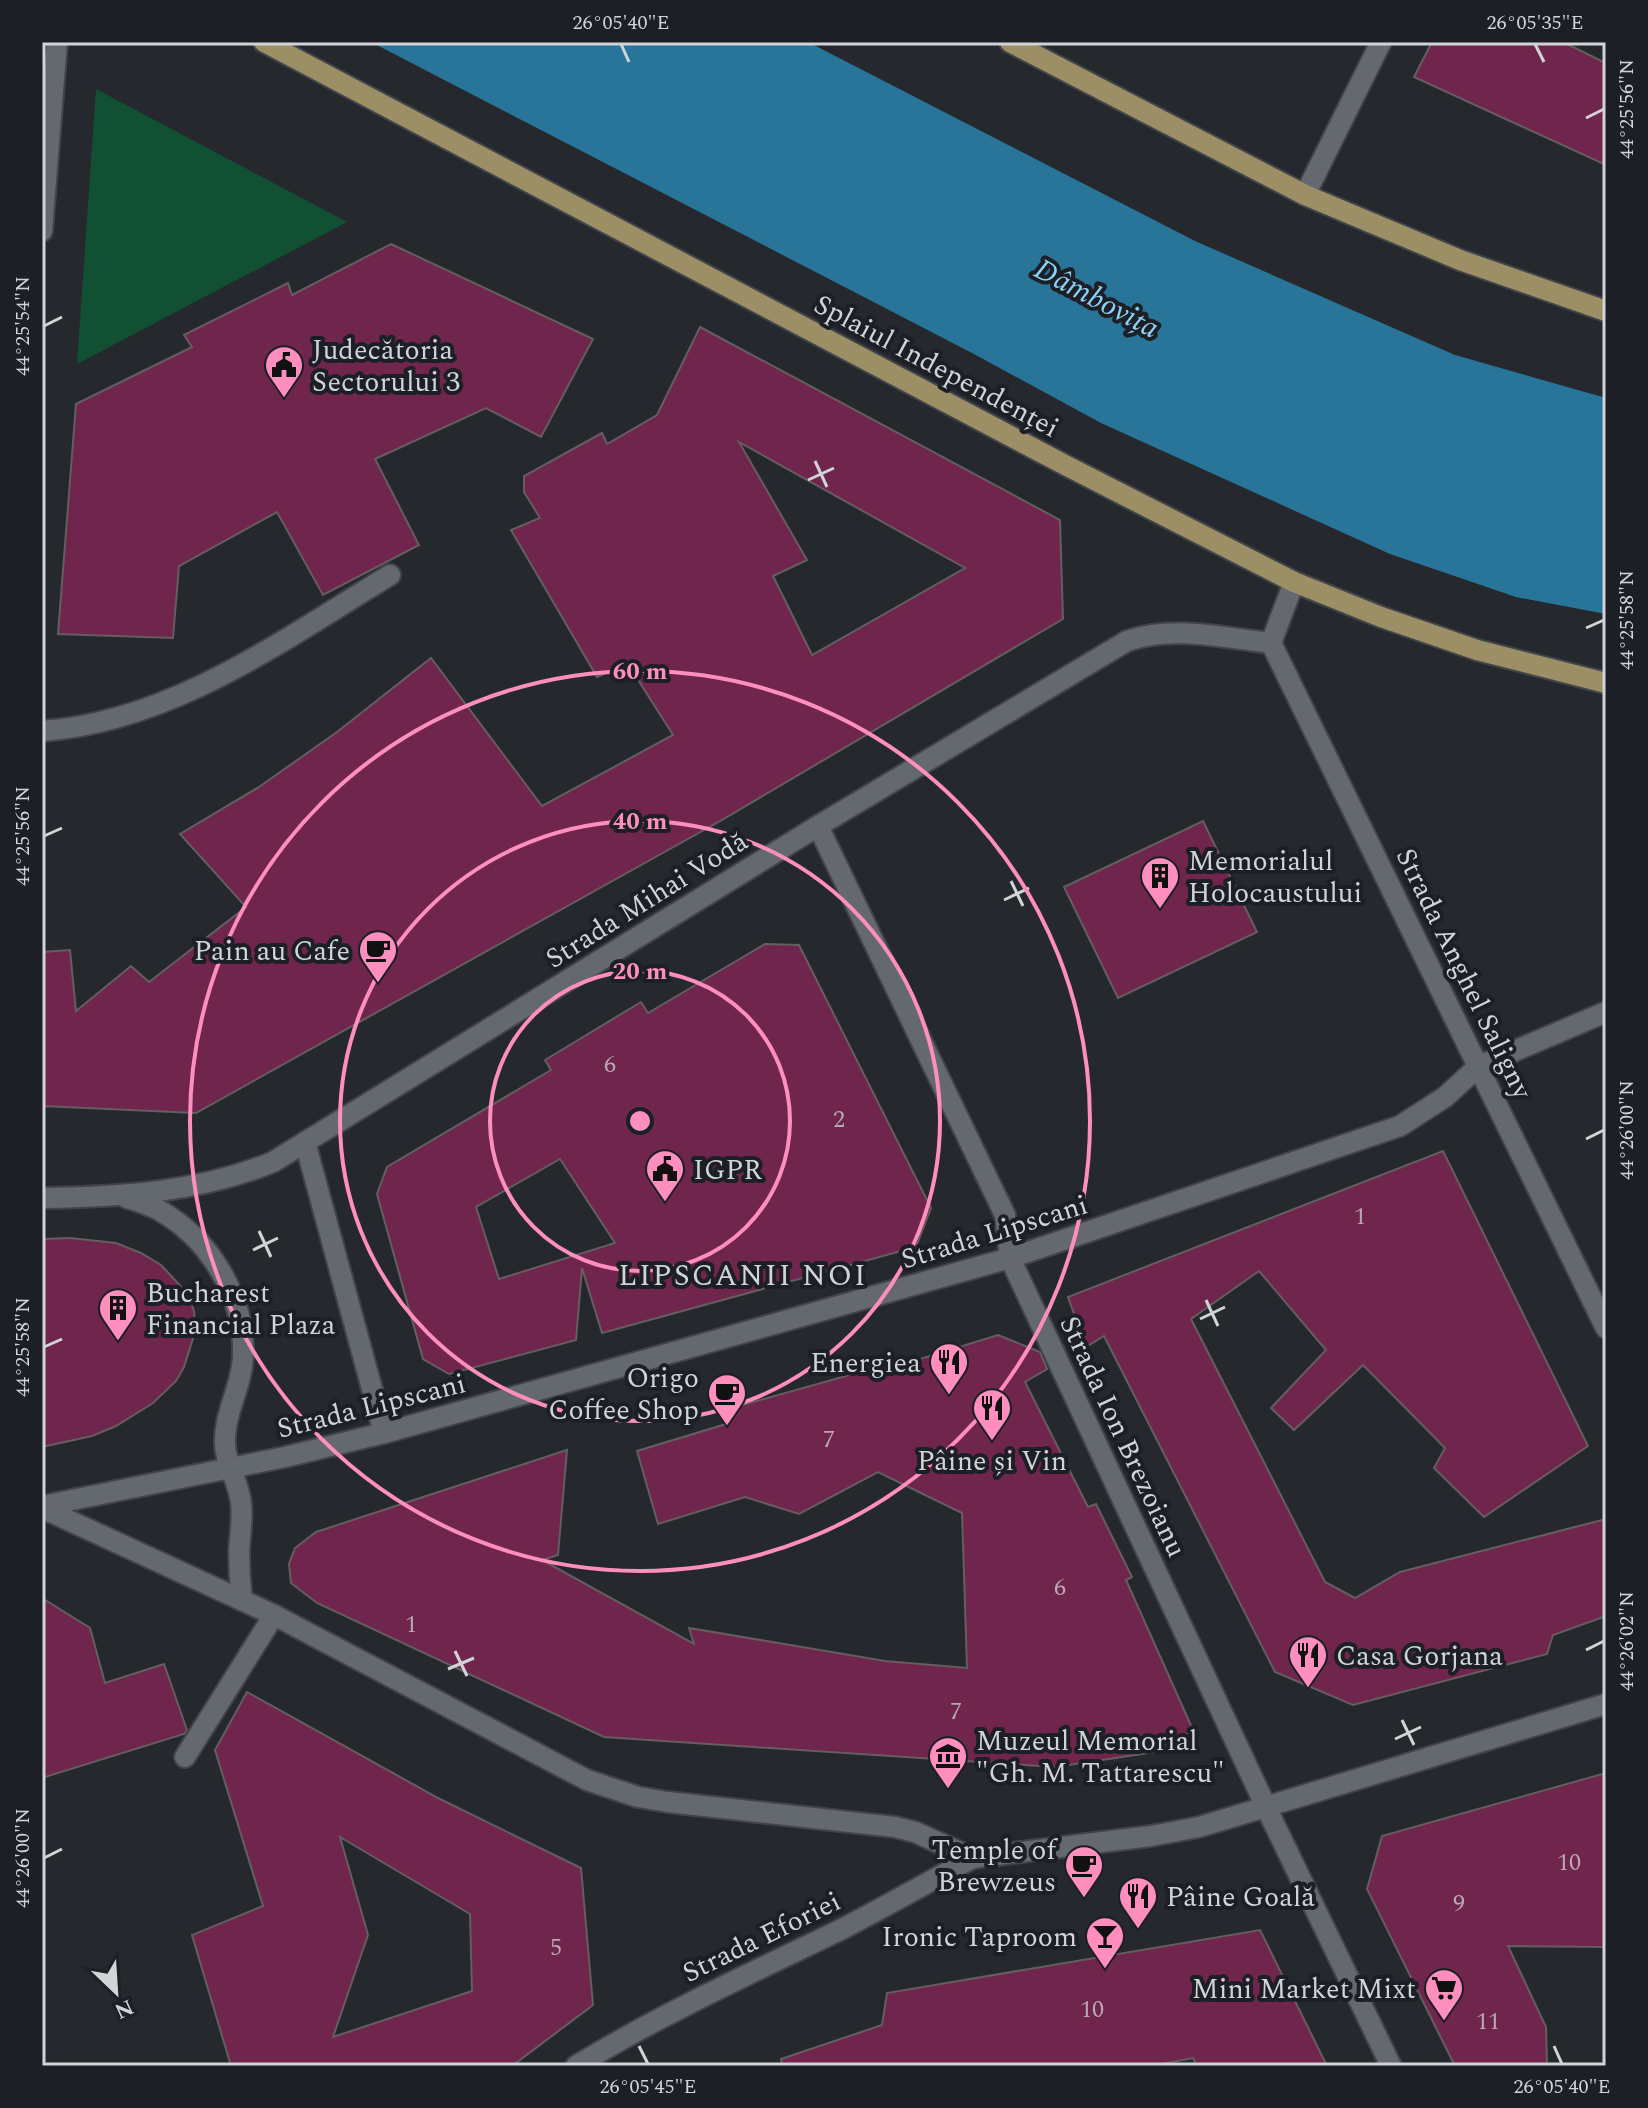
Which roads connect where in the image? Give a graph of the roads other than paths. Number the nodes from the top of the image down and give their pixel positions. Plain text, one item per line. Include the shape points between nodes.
1 (57, 42) edge
2 (264, 42) edge
3 (1010, 42) edge
4 (1381, 42) edge
5 (1305, 195) junction
6 (42, 231) edge
7 (1606, 311) edge
8 (390, 575) dead end
9 (1294, 582) junction
10 (1271, 643) junction
11 (1606, 683) edge
12 (42, 731) edge
13 (818, 826) junction
14 (1606, 1012) edge
15 (1479, 1066) junction
16 (305, 1142) junction
17 (125, 1197) junction
18 (42, 1198) edge
19 (1010, 1258) junction
20 (1606, 1328) edge
21 (384, 1433) junction
22 (230, 1467) junction
23 (42, 1507) edge
24 (242, 1600) junction
25 (274, 1615) junction
26 (1606, 1704) edge
27 (185, 1757) dead end
28 (1266, 1807) junction
29 (973, 1858) junction
30 (576, 2066) edge
31 (1391, 2066) edge

1 - 6 street
2 - 9 main road, Splaiul Independenței
3 - 5 main road
4 - 5 street
5 - 7 main road via 1460,260
8 - 12 street via 249,661 167,700 129,716
9 - 10 street
9 - 11 main road, Splaiul Independenței via 1477,650
10 - 13 street, Strada Mihai Vodă via 1172,632 1127,641
10 - 15 street, Strada Anghel Saligny
13 - 16 street, Strada Mihai Vodă
13 - 19 street, Strada Ion Brezoianu via 1005,1215
14 - 15 street, Strada Lipscani
15 - 19 street, Strada Lipscani via 1445,1097 1400,1126
15 - 20 street, Strada Anghel Saligny
16 - 17 street, Strada Mihai Vodă via 237,1176
16 - 21 street
17 - 18 street, Strada Mihai Vodă
17 - 22 street via 158,1210 187,1230 229,1287 240,1320 243,1356 226,1424
19 - 21 street, Strada Lipscani
19 - 28 street, Strada Ion Brezoianu
21 - 22 street, Strada Lipscani
22 - 23 street, Strada Lipscani
22 - 24 street via 241,1503
23 - 24 street
24 - 25 street
25 - 27 street
25 - 29 street via 587,1780 668,1802 895,1827
26 - 28 street
28 - 29 street via 1151,1836
28 - 31 street, Strada Ion Brezoianu
29 - 30 street, Strada Eforiei

